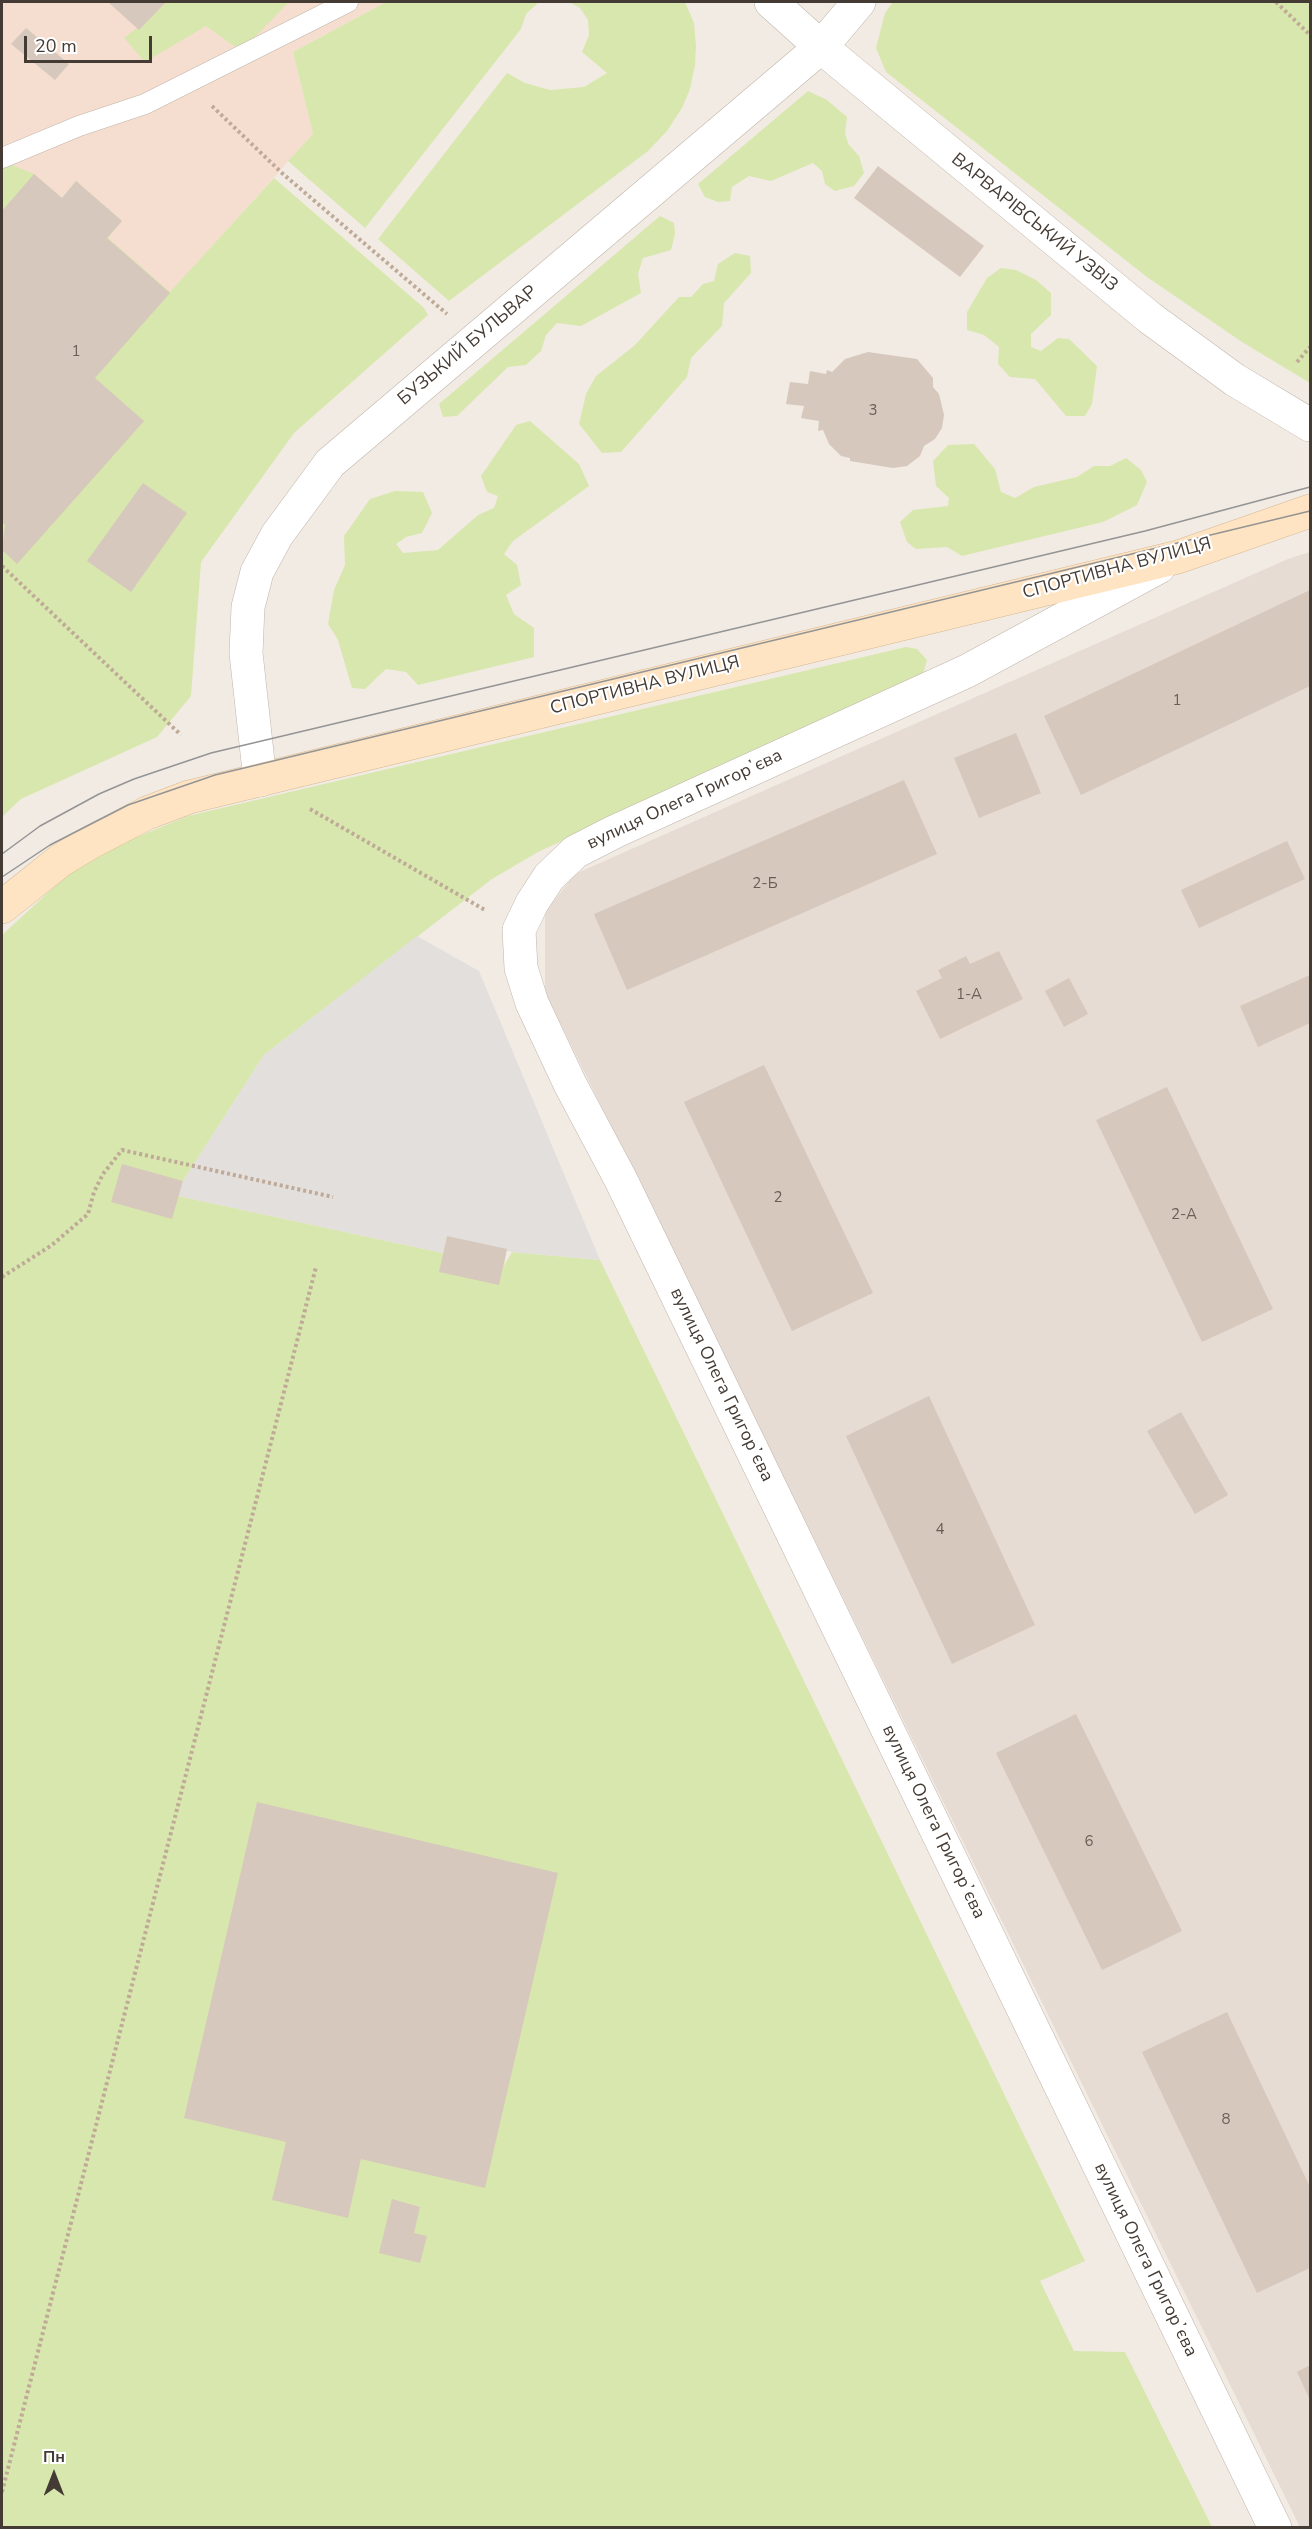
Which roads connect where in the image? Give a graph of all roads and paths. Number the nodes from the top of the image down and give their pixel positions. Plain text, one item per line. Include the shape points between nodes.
1 (348, 2) edge
2 (771, 2) edge
3 (858, 2) edge
4 (1276, 2) edge
5 (1311, 34) edge
6 (821, 48) junction
7 (188, 82) junction
8 (2, 158) edge
9 (450, 317) dead end
10 (1311, 347) edge
11 (1297, 362) dead end
12 (1311, 425) edge
13 (1311, 511) edge
14 (1178, 557) junction
15 (2, 566) edge
16 (181, 735) dead end
17 (260, 780) junction
18 (2, 907) edge
19 (519, 930) junction
20 (333, 1197) dead end
21 (316, 1267) dead end
22 (2, 1277) edge
23 (2, 2492) edge
24 (1275, 2528) edge

1 - 7 lane
2 - 6 street, ВАРВАРІВСЬКИЙ УЗВІЗ
3 - 6 street, БУЗЬКИЙ БУЛЬВАР
4 - 5 path
6 - 12 street, ВАРВАРІВСЬКИЙ УЗВІЗ via 1150,318 1235,380
6 - 17 street, БУЗЬКИЙ БУЛЬВАР via 330,464 277,535 257,572 248,607 246,653
7 - 8 lane via 145,104
7 - 9 path via 283,174
10 - 11 path
13 - 14 street, СПОРТИВНА ВУЛИЦЯ
14 - 17 street, СПОРТИВНА ВУЛИЦЯ
14 - 19 street, вулиця Олега Григорʼєва via 967,671 575,852 549,877
15 - 16 path
17 - 18 street, СПОРТИВНА ВУЛИЦЯ via 189,798 137,818 61,860
17 - 19 path
19 - 24 street, вулиця Олега Григорʼєва via 521,968 532,1003 565,1074 621,1180
20 - 22 path via 122,1150 103,1174 88,1214 52,1245
21 - 23 path

